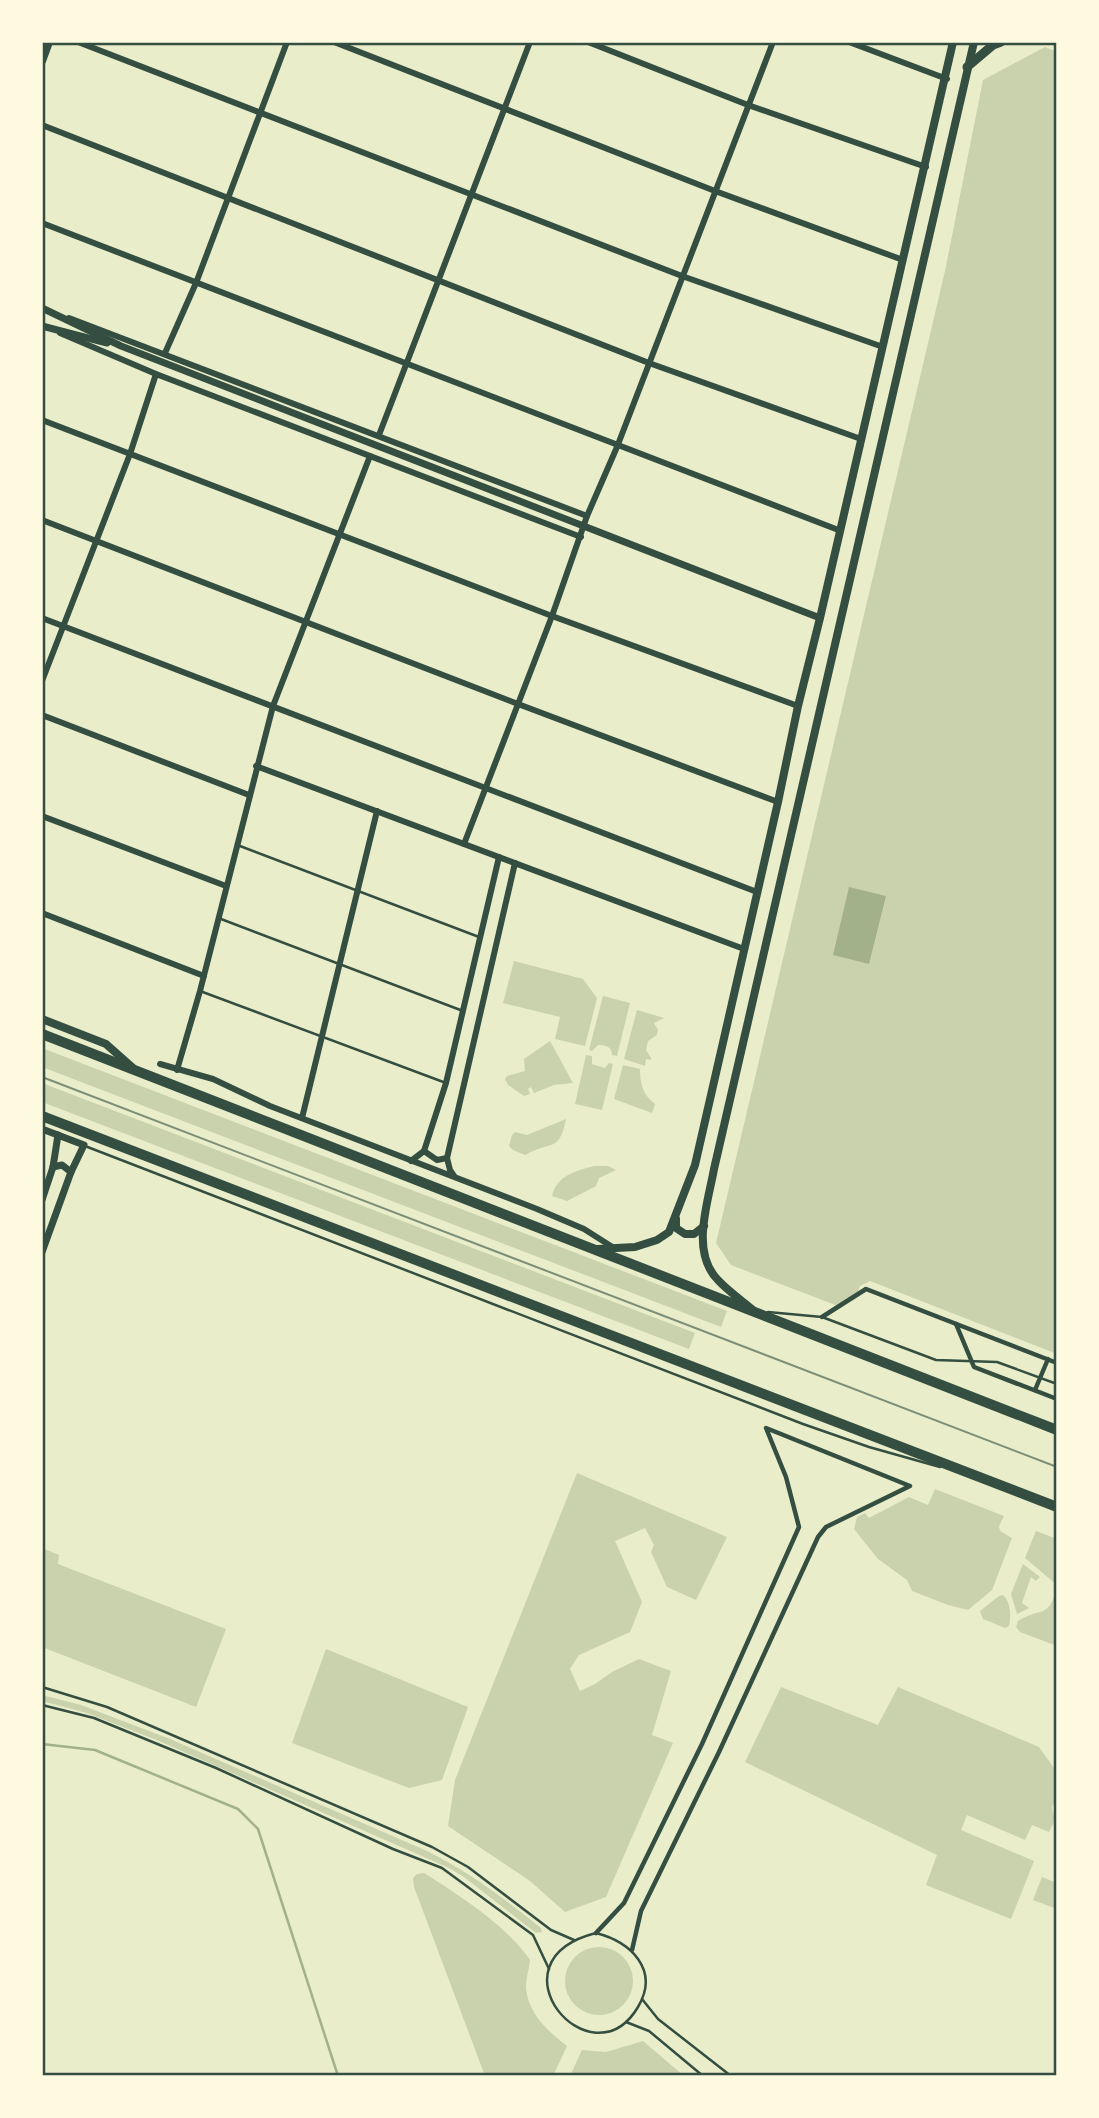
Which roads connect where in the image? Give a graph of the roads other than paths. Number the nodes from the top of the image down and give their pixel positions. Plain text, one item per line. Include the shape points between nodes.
1 (50, 42) edge
2 (78, 42) edge
3 (286, 42) edge
4 (334, 42) edge
5 (530, 42) edge
6 (588, 42) edge
7 (772, 42) edge
8 (849, 42) edge
9 (953, 42) edge
10 (974, 42) edge
11 (1001, 42) edge
12 (42, 61) edge
13 (968, 67) junction
14 (947, 79) junction
15 (748, 105) junction
16 (504, 109) junction
17 (260, 112) junction
18 (42, 125) edge
19 (926, 167) junction
20 (715, 191) junction
21 (471, 194) junction
22 (228, 198) junction
23 (42, 223) edge
24 (903, 260) junction
25 (682, 276) junction
26 (439, 281) junction
27 (196, 283) junction
28 (45, 309) edge
29 (42, 326) edge
30 (121, 346) junction
31 (883, 347) junction
32 (165, 353) junction
33 (649, 363) junction
34 (406, 365) junction
35 (156, 374) junction
36 (42, 420) edge
37 (379, 435) junction
38 (861, 439) junction
39 (617, 447) junction
40 (130, 454) junction
41 (370, 456) junction
42 (587, 516) junction
43 (42, 520) edge
44 (584, 526) junction
45 (841, 531) junction
46 (340, 535) junction
47 (580, 537) junction
48 (96, 542) junction
49 (552, 616) junction
50 (42, 618) edge
51 (820, 618) junction
52 (306, 623) junction
53 (63, 626) junction
54 (42, 681) edge
55 (518, 704) junction
56 (273, 706) junction
57 (798, 706) junction
58 (42, 715) edge
59 (256, 766) junction
60 (485, 788) junction
61 (249, 795) junction
62 (778, 802) junction
63 (377, 811) junction
64 (42, 816) edge
65 (464, 844) junction
66 (237, 845) junction
67 (499, 857) junction
68 (515, 863) junction
69 (226, 886) junction
70 (358, 891) junction
71 (757, 892) junction
72 (42, 914) edge
73 (219, 918) junction
74 (480, 938) junction
75 (744, 949) junction
76 (340, 964) junction
77 (204, 976) junction
78 (468, 987) junction
79 (200, 991) junction
80 (485, 992) junction
81 (463, 1011) junction
82 (42, 1019) edge
83 (42, 1034) edge
84 (322, 1036) junction
85 (160, 1064) dead end
86 (135, 1070) junction
87 (177, 1070) junction
88 (446, 1083) junction
89 (42, 1116) edge
90 (302, 1118) junction
91 (42, 1129) edge
92 (58, 1135) junction
93 (84, 1145) junction
94 (424, 1151) junction
95 (447, 1158) junction
96 (411, 1161) junction
97 (53, 1167) junction
98 (71, 1172) junction
99 (455, 1178) junction
100 (42, 1200) edge
101 (676, 1219) junction
102 (704, 1226) junction
103 (593, 1249) junction
104 (615, 1250) junction
105 (42, 1252) edge
106 (754, 1311) junction
107 (822, 1317) junction
108 (956, 1323) junction
109 (1048, 1359) junction
110 (1057, 1363) edge
111 (1057, 1384) edge
112 (1035, 1390) junction
113 (1057, 1399) edge
114 (1057, 1430) edge
115 (984, 1479) junction
116 (1057, 1507) edge
117 (42, 1687) edge
118 (42, 1705) edge
119 (596, 1933) junction
120 (574, 1940) junction
121 (632, 1950) junction
122 (549, 1969) junction
123 (642, 1999) junction
124 (625, 2022) junction
125 (703, 2076) edge
126 (731, 2076) edge

1 - 12 main road
2 - 17 street
3 - 17 street
4 - 16 street
5 - 16 street
6 - 15 street
7 - 15 street
8 - 14 street
9 - 14 main road
10 - 13 main road
11 - 13 main road
13 - 102 main road
14 - 19 main road
15 - 19 street
15 - 20 street
16 - 20 street
16 - 21 street
17 - 21 street
17 - 22 street
18 - 22 street
19 - 24 main road
20 - 24 street
20 - 25 street
21 - 25 street
21 - 26 street
22 - 26 street
22 - 27 street
23 - 27 street
24 - 31 main road
25 - 31 street
25 - 33 street
26 - 33 street
26 - 34 street
27 - 32 street
27 - 34 street
28 - 30 street
28 - 32 street
29 - 30 street
29 - 35 street
30 - 44 street
31 - 38 main road
32 - 37 street
33 - 38 street
33 - 39 street
34 - 37 street
34 - 39 street
35 - 40 street
35 - 41 street
36 - 40 street
37 - 42 street
38 - 45 main road
39 - 42 street
39 - 45 street
40 - 46 street
40 - 48 street
41 - 46 street
41 - 47 street
42 - 44 street
43 - 48 street
44 - 47 street
44 - 51 street
45 - 51 main road
46 - 49 street
46 - 52 street
47 - 49 street
48 - 52 street
48 - 53 street
49 - 55 street
49 - 57 street
50 - 53 street
51 - 57 main road
52 - 55 street
52 - 56 street
53 - 54 street
53 - 56 street
55 - 60 street
55 - 62 street
56 - 59 street
56 - 60 street
57 - 62 main road
58 - 61 street
59 - 61 street
59 - 63 street
60 - 65 street
60 - 71 street
61 - 66 street
62 - 71 main road
63 - 65 street
63 - 70 street
64 - 69 street
65 - 67 street
66 - 69 street
66 - 70 lane
67 - 68 street
67 - 74 street
68 - 75 street
68 - 80 street
69 - 73 street
70 - 74 lane
70 - 76 street
71 - 75 main road
72 - 77 street
73 - 76 lane
73 - 77 street
74 - 78 street
75 - 101 main road via 695,1165
76 - 81 lane
76 - 84 street
77 - 79 street
78 - 80 street
78 - 81 street
79 - 84 lane
79 - 87 street
80 - 95 street
81 - 88 street
82 - 86 main road via 106,1044
83 - 86 highway
84 - 88 lane
84 - 90 street
85 - 87 street
86 - 103 highway
87 - 90 street via 213,1079
88 - 94 street
89 - 115 highway
90 - 96 street
91 - 92 street
92 - 93 street
92 - 97 street
93 - 98 street
93 - 115 lane via 803,1424
94 - 95 street via 437,1160
94 - 96 street
95 - 99 street
96 - 99 street
97 - 98 street via 65,1166
97 - 100 street
98 - 105 street
99 - 104 street via 584,1229
101 - 102 main road via 677,1228 685,1234
101 - 104 main road via 670,1232 657,1240
102 - 106 main road via 708,1266 716,1279
103 - 104 main road
103 - 106 highway
106 - 107 lane
106 - 114 highway
107 - 108 street via 866,1289
107 - 111 lane via 936,1360 997,1362
108 - 109 street
108 - 112 street via 974,1367
109 - 110 street
109 - 112 street
112 - 113 street
115 - 116 highway
117 - 120 lane via 107,1707 432,1847 468,1867 551,1930
118 - 122 lane via 94,1718 442,1868 533,1935
119 - 120 lane
119 - 121 lane
119 - 121 street via 624,1903 702,1744 799,1527 766,1428 910,1486 826,1527 818,1537 641,1911
120 - 122 lane
121 - 123 lane via 644,1973
122 - 124 lane via 548,1993 570,2024 606,2033
123 - 124 lane
123 - 126 lane via 658,2020
124 - 125 lane via 649,2031

